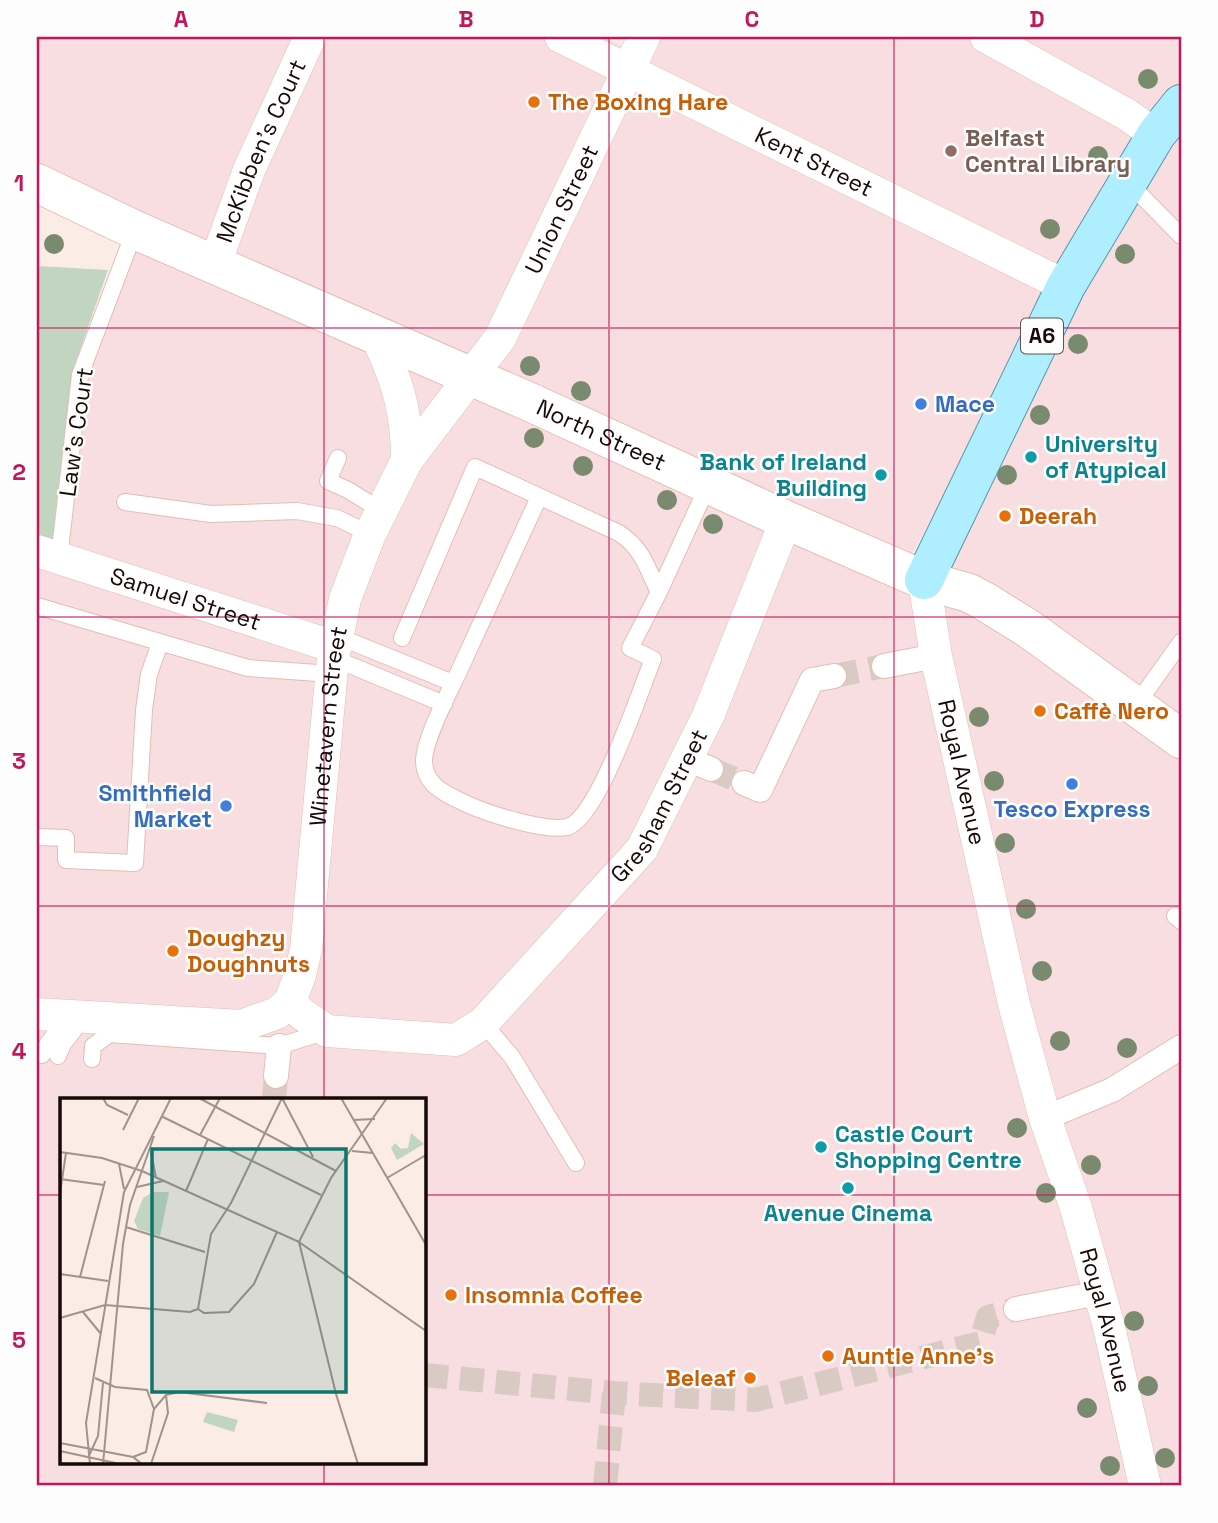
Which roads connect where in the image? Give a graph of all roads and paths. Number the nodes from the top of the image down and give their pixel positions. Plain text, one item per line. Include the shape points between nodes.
1 (310, 37) edge
2 (561, 37) edge
3 (644, 37) edge
4 (1000, 41) edge
5 (628, 69) junction
6 (1181, 104) edge
7 (1156, 135) junction
8 (1126, 181) junction
9 (37, 183) edge
10 (55, 204) edge
11 (135, 230) junction
12 (1181, 236) edge
13 (215, 264) junction
14 (1066, 286) junction
15 (376, 335) junction
16 (471, 377) junction
17 (338, 458) dead end
18 (407, 460) junction
19 (709, 483) junction
20 (539, 497) junction
21 (125, 502) dead end
22 (786, 520) junction
23 (376, 522) junction
24 (48, 555) edge
25 (924, 580) junction
26 (659, 592) junction
27 (37, 606) edge
28 (402, 638) dead end
29 (1181, 642) edge
30 (160, 643) junction
31 (334, 654) junction
32 (936, 656) junction
33 (884, 666) tunnel mouth
34 (834, 676) tunnel mouth
35 (453, 684) junction
36 (444, 704) junction
37 (1136, 705) junction
38 (1181, 739) edge
39 (744, 783) tunnel mouth
40 (37, 837) edge
41 (290, 1002) junction
42 (37, 1014) edge
43 (77, 1016) junction
44 (483, 1023) junction
45 (327, 1031) junction
46 (279, 1045) junction
47 (1181, 1048) edge
48 (50, 1056) dead end
49 (92, 1059) dead end
50 (276, 1076) tunnel mouth
51 (1045, 1118) junction
52 (576, 1163) dead end
53 (1099, 1293) junction
54 (1016, 1309) tunnel mouth
55 (1145, 1486) edge

1 - 13 street, McKibben's Court via 249,170
2 - 5 street, Kent Street
3 - 5 street, Union Street
4 - 7 street
5 - 14 street, Kent Street
5 - 16 street, Union Street via 500,338
6 - 7 main road, A6
7 - 8 main road, A6
8 - 12 lane
8 - 14 main road, A6
9 - 10 main road, North Street
10 - 11 main road, North Street
11 - 13 main road, North Street
11 - 24 lane, Law's Court via 80,375
13 - 15 main road, North Street
14 - 25 main road, A6
15 - 16 main road, North Street
15 - 18 street, Winetavern Street via 397,381
16 - 18 street, Winetavern Street
16 - 19 main road, North Street
17 - 23 lane via 328,481 348,490
18 - 23 street, Winetavern Street
19 - 22 main road, North Street
19 - 26 lane
20 - 26 lane via 634,543
20 - 28 lane via 475,467
20 - 35 lane
21 - 23 lane via 211,514 297,511
22 - 25 main road, North Street
22 - 44 street, Gresham Street via 708,716 699,764 642,849
23 - 31 street, Winetavern Street via 345,599
24 - 31 street, Samuel Street
25 - 32 street, Royal Avenue
25 - 37 main road, North Street via 984,601
26 - 36 lane via 630,648 653,659 603,784 582,817 568,827 524,822 478,809 438,790 424,764
27 - 30 lane
29 - 37 lane
30 - 31 lane via 248,668
30 - 40 lane via 149,674 135,863 66,860 66,838
31 - 35 lane
31 - 36 lane
31 - 41 street, Winetavern Street via 306,949
32 - 33 street
32 - 51 street, Royal Avenue via 1014,1004
34 - 39 street via 812,680 761,790
35 - 36 lane
37 - 38 main road, North Street
41 - 43 street via 277,1013 241,1026
41 - 45 street
42 - 43 street
43 - 48 lane via 48,1043
44 - 45 street, Gresham Street via 456,1040
44 - 52 lane via 512,1057
45 - 46 lane
46 - 49 lane via 109,1034 93,1046
46 - 50 street
47 - 51 street via 1112,1090
51 - 53 street, Royal Avenue
53 - 54 street
53 - 55 street, Royal Avenue

